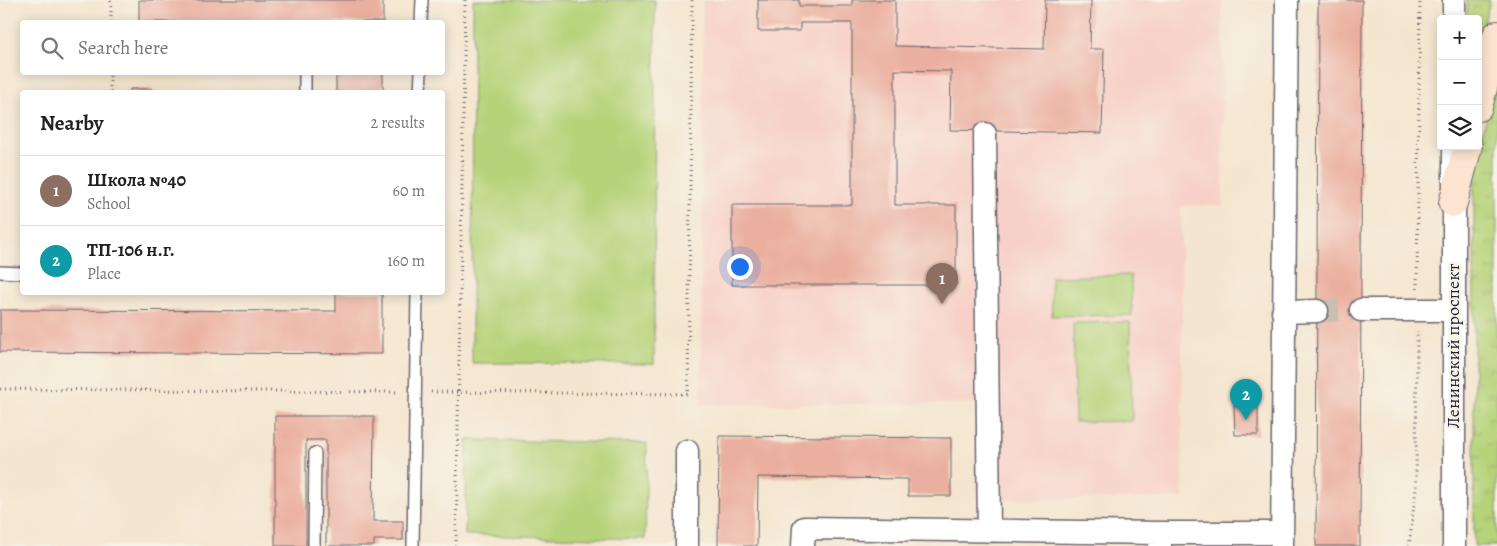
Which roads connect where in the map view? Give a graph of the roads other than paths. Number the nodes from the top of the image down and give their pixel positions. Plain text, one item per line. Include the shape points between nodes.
1 (422, 0) edge
2 (1287, 0) edge
3 (1454, 0) edge
4 (1454, 15) edge
5 (422, 20) edge
6 (1497, 35) edge
7 (305, 75) edge
8 (421, 75) edge
9 (305, 90) edge
10 (420, 90) edge
11 (1479, 105) edge
12 (986, 134) dead end
13 (1454, 150) edge
14 (1467, 150) edge
15 (1453, 203) junction
16 (0, 272) edge
17 (20, 273) edge
18 (417, 295) edge
19 (1361, 310) tunnel mouth
20 (1453, 310) junction
21 (1317, 311) tunnel mouth
22 (1283, 312) junction
23 (687, 451) dead end
24 (315, 453) dead end
25 (989, 531) junction
26 (1282, 539) edge
27 (1160, 540) edge
28 (314, 546) edge
29 (413, 546) edge
30 (687, 546) edge
31 (803, 546) edge
32 (1454, 546) edge

1 - 5 lane
2 - 22 street
3 - 4 street
6 - 11 main road
7 - 9 lane
8 - 10 lane
12 - 25 street
13 - 15 street, Ленинский проспект
14 - 15 main road
15 - 20 street, Ленинский проспект
16 - 17 lane
18 - 29 lane
19 - 20 street
20 - 32 street, Ленинский проспект
21 - 22 street
22 - 26 street
23 - 30 street
24 - 28 lane
25 - 27 street
25 - 31 street via 804,528
26 - 27 street

